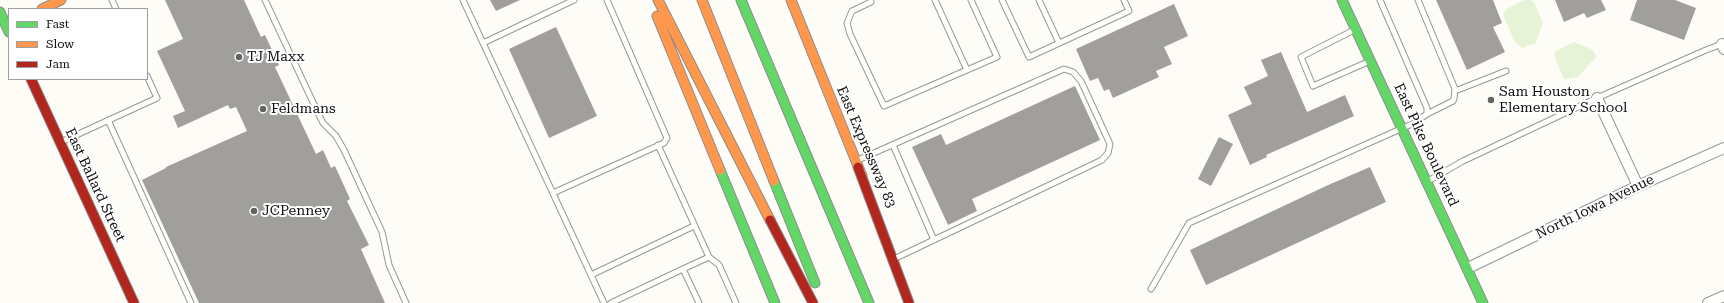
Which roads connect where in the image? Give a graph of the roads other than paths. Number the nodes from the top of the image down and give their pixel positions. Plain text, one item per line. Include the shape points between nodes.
1 (61, 0) edge
2 (265, 0) edge
3 (463, 0) edge
4 (574, 0) edge
5 (607, 0) edge
6 (651, 0) edge
7 (658, 0) edge
8 (702, 0) edge
9 (741, 0) edge
10 (791, 0) edge
11 (936, 0) edge
12 (971, 0) edge
13 (1002, 0) edge
14 (1039, 0) edge
15 (1124, 0) edge
16 (1342, 0) edge
17 (1380, 0) edge
18 (1418, 0) edge
19 (873, 1) edge
20 (44, 8) edge
21 (0, 12) edge
22 (6, 28) edge
23 (1356, 29) junction
24 (483, 43) junction
25 (1059, 44) junction
26 (1723, 46) edge
27 (1371, 61) junction
28 (967, 70) junction
29 (1506, 71) dead end
30 (148, 78) edge
31 (31, 80) edge
32 (1455, 92) junction
33 (1597, 98) junction
34 (1428, 114) junction
35 (108, 120) junction
36 (1402, 128) junction
37 (60, 142) junction
38 (658, 145) junction
39 (892, 145) junction
40 (1724, 148) edge
41 (857, 164) junction
42 (1427, 181) junction
43 (1638, 186) junction
44 (553, 193) junction
45 (694, 226) junction
46 (934, 240) junction
47 (709, 257) junction
48 (898, 257) junction
49 (1468, 268) junction
50 (683, 269) junction
51 (591, 275) junction
52 (818, 288) dead end
53 (1151, 289) dead end
54 (1724, 296) edge
55 (134, 303) edge
56 (191, 303) edge
57 (406, 303) edge
58 (604, 303) edge
59 (611, 303) edge
60 (699, 303) edge
61 (736, 303) edge
62 (775, 303) edge
63 (813, 303) edge
64 (869, 303) edge
65 (909, 303) edge
66 (918, 303) edge
67 (1483, 303) edge
68 (1708, 303) edge

1 - 20 main road
2 - 57 lane via 323,123 336,136 344,150 382,232 389,265
3 - 24 lane
4 - 24 lane
5 - 38 lane via 667,138 664,143
6 - 62 main road
7 - 63 main road
8 - 52 main road
9 - 64 main road
10 - 41 main road, East Expressway 83
11 - 28 lane
12 - 28 lane via 997,56
13 - 25 lane via 1029,57
14 - 25 lane
15 - 25 lane via 1129,11
16 - 23 main road, East Pike Boulevard
17 - 34 lane
18 - 32 lane via 1450,74
19 - 28 lane via 852,11 847,23 884,106
21 - 22 main road
23 - 27 main road, East Pike Boulevard
23 - 27 lane via 1301,57 1313,86
24 - 44 lane
26 - 33 lane via 1706,50
27 - 36 main road, East Pike Boulevard
29 - 32 lane
30 - 35 lane via 157,98
31 - 37 main road, East Ballard Street
32 - 34 lane via 1453,101
33 - 42 lane via 1463,161
33 - 43 street
34 - 36 lane
35 - 37 lane
35 - 56 lane
36 - 42 main road, East Pike Boulevard
36 - 53 lane via 1189,223
37 - 55 main road, East Ballard Street
38 - 44 lane
38 - 45 lane
39 - 41 lane
39 - 46 lane
39 - 46 lane via 1064,69 1073,72 1081,81 1110,144 1108,153 1102,160
40 - 43 street, North Iowa Avenue
41 - 48 main road, East Expressway 83
41 - 65 main road
42 - 49 main road, East Pike Boulevard
43 - 49 street, North Iowa Avenue
44 - 51 lane
45 - 47 lane
45 - 51 lane
46 - 48 lane
47 - 50 lane
47 - 61 lane via 719,265
48 - 66 main road, East Expressway 83
49 - 67 main road, East Pike Boulevard
50 - 59 lane
50 - 60 lane
51 - 58 lane
54 - 68 street

